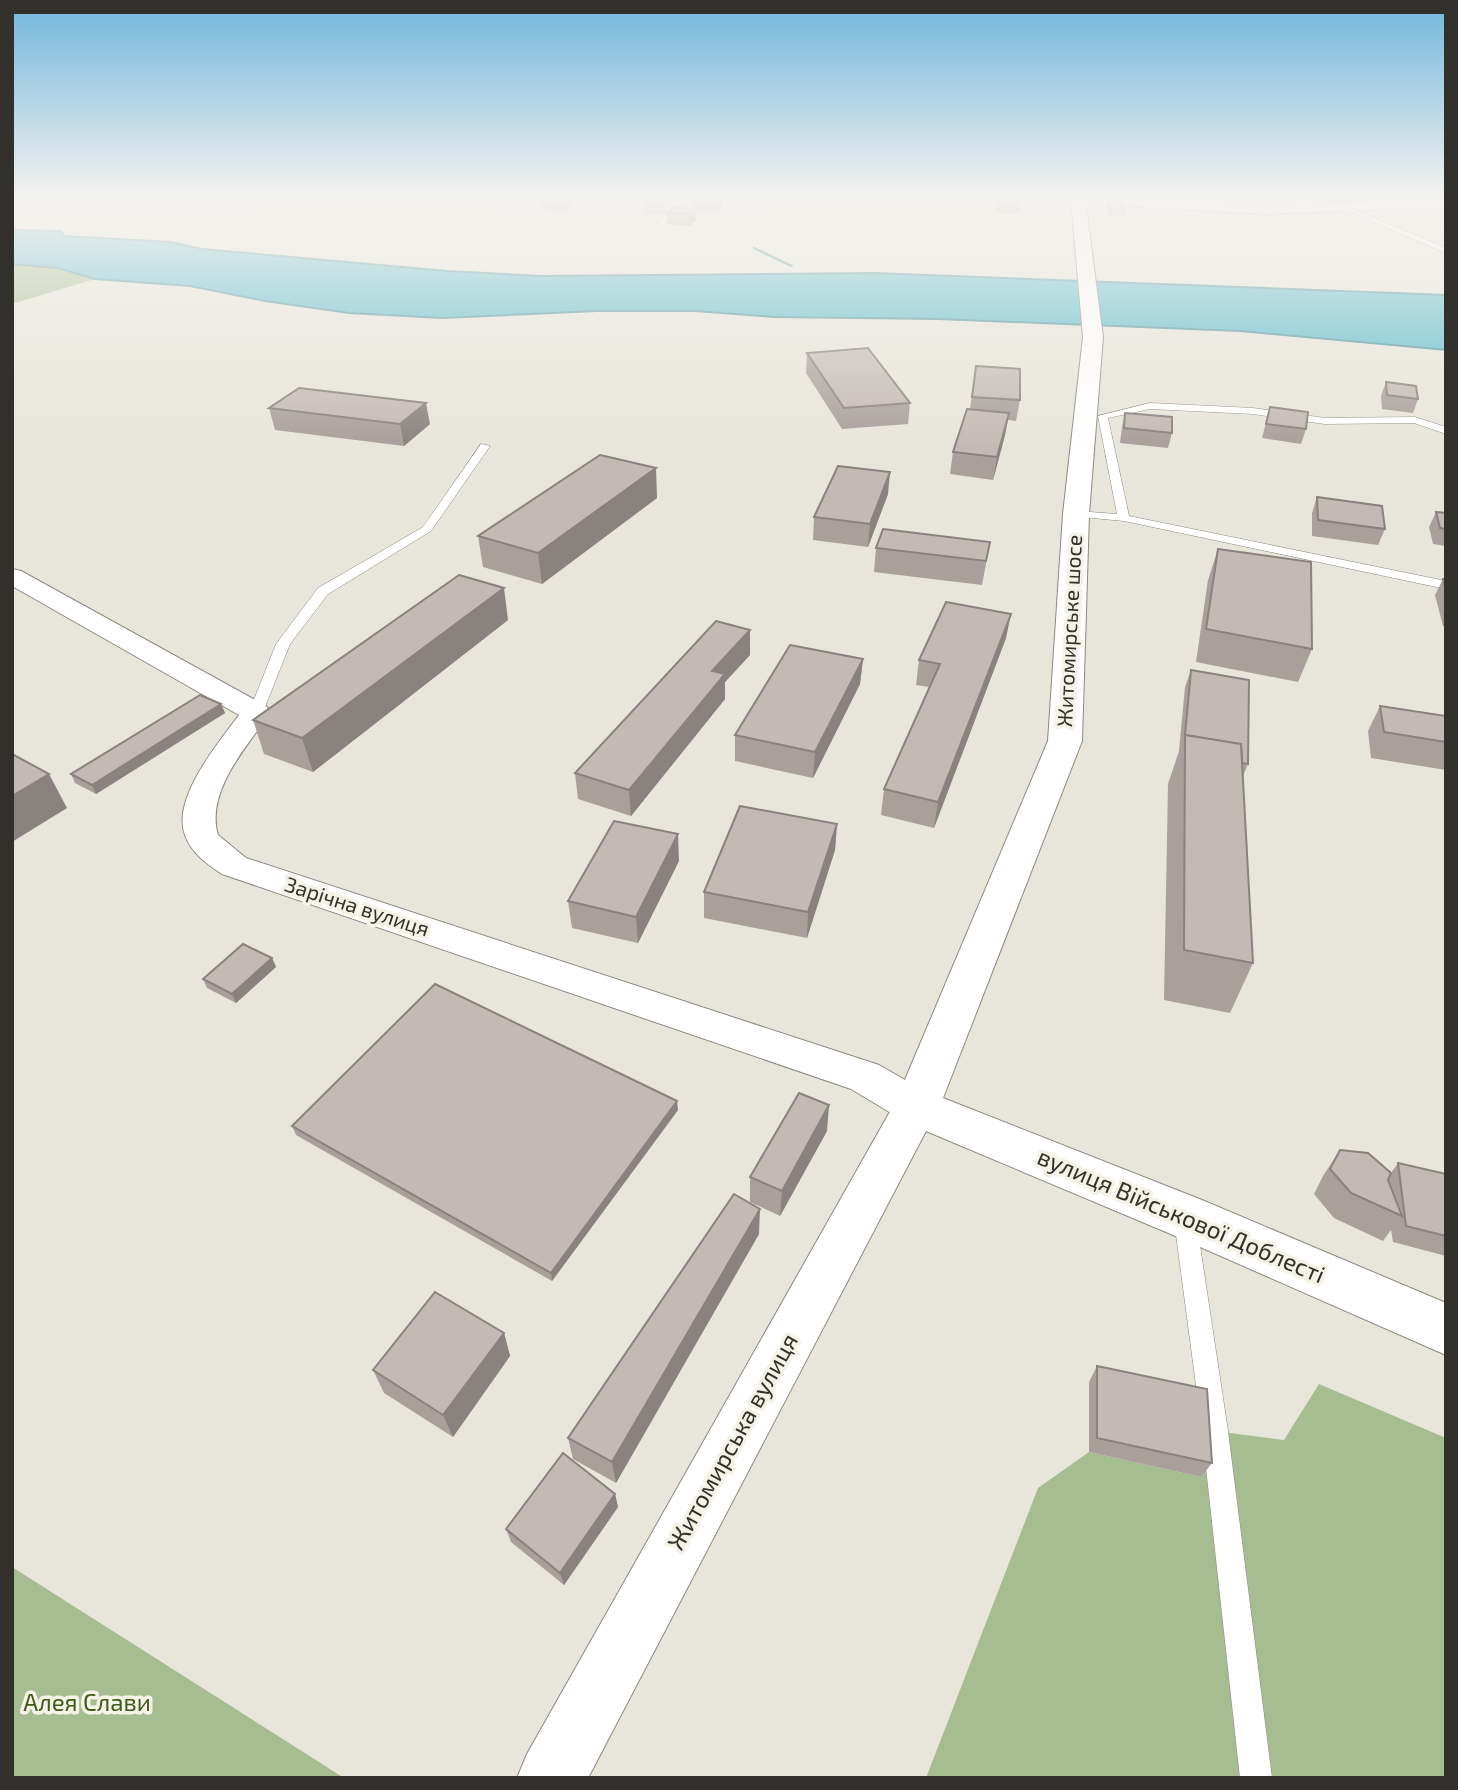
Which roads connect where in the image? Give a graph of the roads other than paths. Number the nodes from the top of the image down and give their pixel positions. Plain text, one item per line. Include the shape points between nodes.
1 (1086, 283) edge
2 (1446, 431) edge
3 (485, 446) dead end
4 (1076, 514) junction
5 (1124, 518) junction
6 (12, 576) edge
7 (1446, 586) edge
8 (256, 712) junction
9 (915, 1107) junction
10 (1184, 1216) junction
11 (1446, 1329) edge
12 (551, 1778) edge
13 (1256, 1778) edge

1 - 4 main road, Житомирське шосе via 1093,337
2 - 5 lane via 1415,420 1325,421 1253,411 1150,406 1103,416
3 - 8 lane via 428,529 323,591 283,644
4 - 5 lane
4 - 9 main road, Житомирське шосе via 1065,741
5 - 7 lane
6 - 8 street
8 - 9 street, Зарічна вулиця via 206,790 201,812 200,833 212,850 234,866 865,1077
9 - 10 main road, вулиця Військової Доблесті
9 - 12 main road, Житомирська вулиця
10 - 11 main road, вулиця Військової Доблесті
10 - 13 lane

